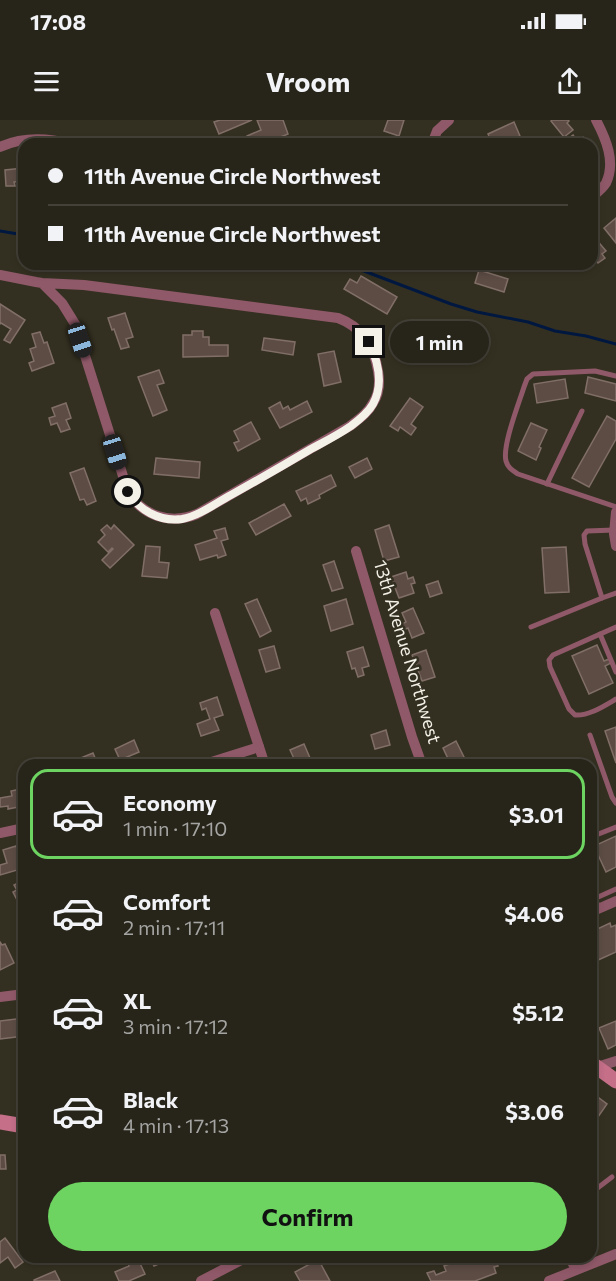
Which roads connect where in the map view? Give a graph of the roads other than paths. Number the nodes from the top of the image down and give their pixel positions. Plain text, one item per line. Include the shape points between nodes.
1 (449, 120) edge
2 (596, 120) edge
3 (434, 138) edge
4 (18, 141) edge
5 (0, 147) edge
6 (598, 191) edge
7 (0, 275) edge
8 (42, 283) junction
9 (616, 376) edge
10 (582, 411) dead end
11 (547, 484) junction
12 (616, 507) edge
13 (616, 512) edge
14 (615, 530) edge
15 (616, 546) edge
16 (356, 551) dead end
17 (616, 593) edge
18 (602, 598) junction
19 (214, 613) dead end
20 (531, 627) dead end
21 (616, 627) edge
22 (600, 634) junction
23 (616, 672) edge
24 (616, 699) edge
25 (590, 735) dead end
26 (259, 747) junction
27 (221, 759) edge
28 (263, 759) edge
29 (420, 759) edge
30 (616, 803) edge
31 (616, 827) edge
32 (18, 829) edge
33 (0, 833) edge
34 (597, 835) edge
35 (616, 889) edge
36 (616, 901) edge
37 (597, 904) edge
38 (597, 906) edge
39 (18, 995) edge
40 (0, 997) edge
41 (616, 1061) edge
42 (597, 1065) edge
43 (597, 1069) edge
44 (616, 1081) edge
45 (0, 1122) edge
46 (18, 1125) edge
47 (612, 1176) dead end
48 (597, 1188) edge
49 (616, 1254) edge
50 (597, 1261) edge
51 (236, 1263) edge
52 (572, 1263) edge
53 (592, 1263) edge
54 (576, 1269) junction
55 (201, 1281) edge
56 (549, 1281) edge

1 - 3 street
2 - 6 street via 613,163 606,184
4 - 5 street
7 - 8 street
8 - 8 street via 338,318 356,327 372,348 379,378 376,399 350,426 197,514 182,519 158,517 144,510 128,492 75,324 62,303
9 - 11 lane via 595,371 533,374 527,379 505,458 509,468 518,474
10 - 11 lane
11 - 12 lane
13 - 14 street
14 - 15 street
14 - 18 lane via 587,531 584,535
16 - 29 street, 13th Avenue Northwest
17 - 18 lane
18 - 20 lane
19 - 26 street
21 - 22 lane
22 - 23 lane
22 - 24 lane via 553,655 550,667 575,715 594,711
25 - 30 lane
26 - 27 street
26 - 28 street
31 - 34 lane
32 - 33 street
35 - 37 lane
36 - 38 street
39 - 40 street
41 - 42 street
43 - 44 main road
45 - 46 main road
47 - 48 lane
49 - 50 street
51 - 55 street
52 - 54 street
53 - 54 street
54 - 56 street

